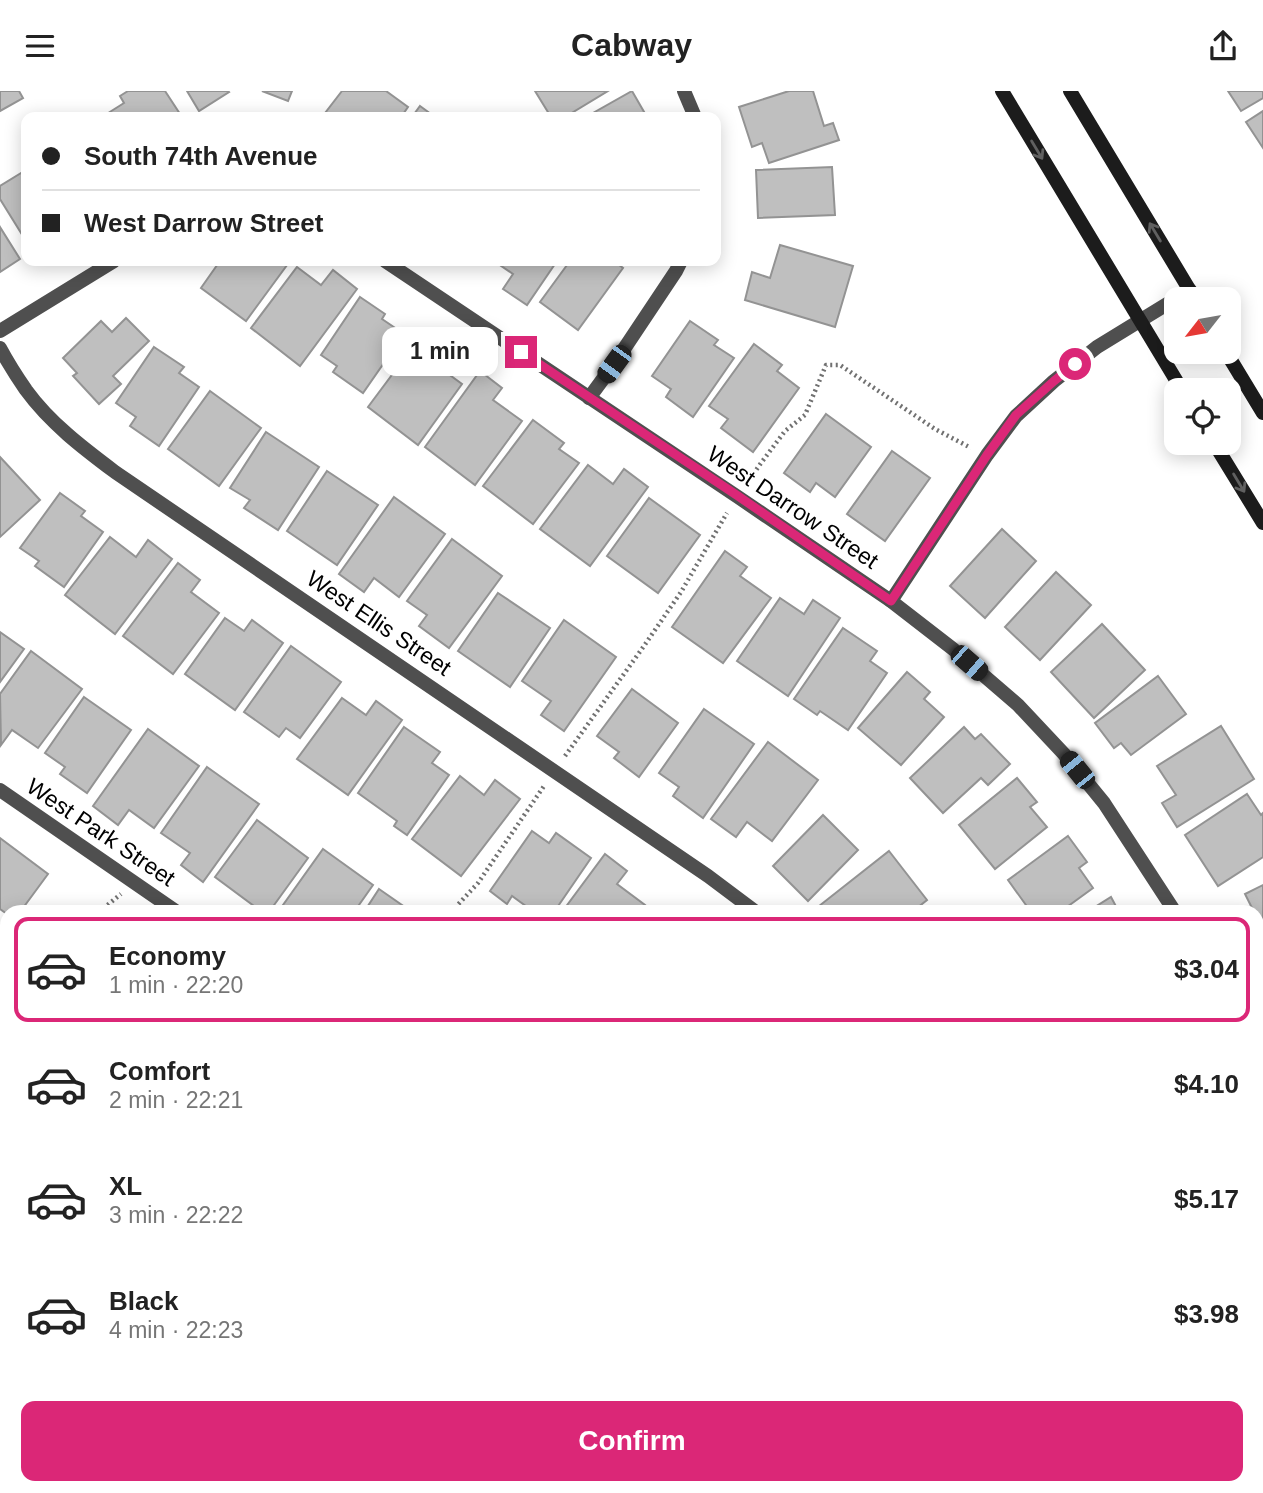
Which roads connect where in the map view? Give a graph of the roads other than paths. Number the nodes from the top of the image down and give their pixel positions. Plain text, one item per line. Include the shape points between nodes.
1 (684, 91) edge
2 (1002, 91) edge
3 (1070, 91) edge
4 (693, 112) edge
5 (106, 266) edge
6 (392, 266) edge
7 (678, 266) edge
8 (1188, 287) edge
9 (1164, 309) edge
10 (1140, 321) junction
11 (0, 331) edge
12 (0, 348) edge
13 (1233, 364) edge
14 (1175, 378) edge
15 (589, 398) junction
16 (1263, 413) edge
17 (1221, 455) edge
18 (1263, 523) edge
19 (891, 601) junction
20 (0, 790) edge
21 (167, 905) edge
22 (747, 905) edge
23 (1170, 905) edge

1 - 4 street
2 -> 10 main road
8 -> 3 main road
5 - 11 street
6 - 15 street, West Darrow Street
7 - 15 street
9 - 10 street
10 - 14 main road
10 - 19 street via 1097,347 1016,415
12 - 22 street, West Ellis Street via 27,392 82,447
13 - 16 main road
15 - 19 street, West Darrow Street
17 -> 18 main road
19 - 23 street, West Darrow Street via 1018,705 1055,744 1104,803
20 - 21 street, West Park Street

